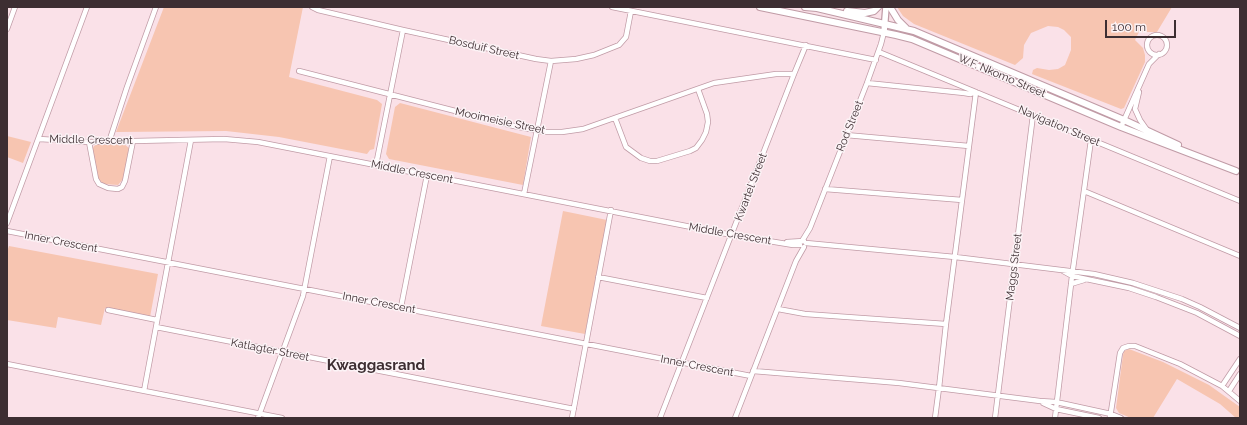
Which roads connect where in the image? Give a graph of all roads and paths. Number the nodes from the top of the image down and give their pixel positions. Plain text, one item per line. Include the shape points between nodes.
1 (15, 7) edge
2 (87, 7) edge
3 (156, 7) edge
4 (312, 7) edge
5 (612, 7) edge
6 (760, 7) edge
7 (805, 7) edge
8 (878, 7) edge
9 (886, 7) edge
10 (890, 7) edge
11 (817, 8) junction
12 (631, 11) junction
13 (885, 23) junction
14 (7, 29) edge
15 (403, 30) junction
16 (909, 30) junction
17 (884, 32) junction
18 (806, 45) junction
19 (1149, 51) junction
20 (879, 52) junction
21 (1159, 54) junction
22 (876, 60) junction
23 (551, 61) junction
24 (1149, 64) junction
25 (298, 71) dead end
26 (1145, 73) junction
27 (794, 74) junction
28 (867, 83) junction
29 (698, 89) junction
30 (976, 92) junction
31 (390, 95) junction
32 (1033, 115) junction
33 (615, 118) junction
34 (1124, 120) junction
35 (1121, 127) junction
36 (1147, 130) junction
37 (536, 131) junction
38 (846, 135) junction
39 (39, 139) junction
40 (191, 140) junction
41 (1091, 140) junction
42 (133, 141) junction
43 (89, 142) junction
44 (109, 142) junction
45 (969, 146) junction
46 (330, 156) junction
47 (376, 165) junction
48 (1238, 172) edge
49 (427, 175) junction
50 (825, 189) junction
51 (1084, 191) junction
52 (524, 194) junction
53 (962, 200) junction
54 (1240, 201) edge
55 (611, 210) junction
56 (7, 223) edge
57 (7, 231) edge
58 (732, 235) junction
59 (803, 244) junction
60 (1240, 256) edge
61 (955, 257) junction
62 (169, 262) junction
63 (1014, 264) junction
64 (1072, 273) junction
65 (598, 277) junction
66 (1086, 279) junction
67 (1071, 284) junction
68 (304, 289) junction
69 (707, 298) junction
70 (401, 307) junction
71 (778, 309) junction
72 (108, 310) dead end
73 (157, 320) junction
74 (946, 324) junction
75 (156, 327) junction
76 (1240, 328) edge
77 (1240, 336) edge
78 (586, 344) junction
79 (282, 353) junction
80 (1240, 359) edge
81 (682, 363) junction
82 (7, 364) edge
83 (752, 374) junction
84 (1240, 374) edge
85 (1222, 386) junction
86 (940, 388) junction
87 (144, 391) junction
88 (1229, 391) junction
89 (998, 395) junction
90 (1240, 401) edge
91 (1040, 402) junction
92 (1056, 402) junction
93 (574, 409) junction
94 (1056, 409) junction
95 (259, 416) edge
96 (1110, 416) edge
97 (282, 418) edge
98 (572, 418) edge
99 (660, 418) edge
100 (735, 418) edge
101 (935, 418) edge
102 (995, 418) edge
103 (1055, 418) edge
104 (1099, 418) edge
105 (1121, 418) edge

1 - 14 street
2 - 39 street
3 - 44 street
4 - 15 street, Bosduif Street
5 - 12 street
6 - 17 main road, W.F. Nkomo Street
7 - 11 main road, W.F. Nkomo Street
8 - 11 main road via 865,13
9 - 13 street, Rod Street
10 - 16 main road via 898,20
11 - 13 main road, W.F. Nkomo Street
12 - 18 street
12 - 23 street, Bosduif Street via 626,36 620,45 594,55
13 - 16 main road, W.F. Nkomo Street
13 - 17 street, Rod Street
15 - 23 street, Bosduif Street
15 - 31 street
16 - 34 main road, W.F. Nkomo Street
17 - 20 street, Rod Street
17 - 35 main road, W.F. Nkomo Street via 912,39
18 - 22 street
18 - 27 street, Kwartel Street
19 - 21 street
19 - 21 street via 1149,40 1154,36 1161,36 1166,46 1164,52
19 - 24 street
20 - 22 street, Rod Street
20 - 30 street, Navigation Street
21 - 24 street
22 - 28 street, Rod Street
23 - 37 street
24 - 26 street
25 - 31 street, Mooimeisie Street
26 - 34 street
26 - 36 street via 1135,109
27 - 29 street, Mooimeisie Street via 722,82
27 - 58 street, Kwartel Street
28 - 30 street via 970,94
28 - 38 street, Rod Street
29 - 33 street, Mooimeisie Street
29 - 33 street via 708,122 702,140 690,151 657,161 641,158 626,147
30 - 32 street, Navigation Street
30 - 45 street
31 - 37 street, Mooimeisie Street
31 - 47 street
32 - 41 street, Navigation Street
32 - 63 street, Maggs Street
33 - 37 street, Mooimeisie Street via 582,129 562,132
34 - 35 street
34 - 36 main road, W.F. Nkomo Street
35 - 48 main road, W.F. Nkomo Street
36 - 48 main road, W.F. Nkomo Street
37 - 52 street
38 - 45 street
38 - 50 street, Rod Street
39 - 43 street, Middle Crescent
39 - 56 street
40 - 42 street, Middle Crescent
40 - 46 street, Middle Crescent via 241,140
40 - 62 street
41 - 51 street
41 - 54 street, Navigation Street
42 - 43 street via 125,181 118,189 99,184
42 - 44 street, Middle Crescent
43 - 44 street, Middle Crescent
45 - 53 street
46 - 47 street, Middle Crescent
46 - 68 street
47 - 49 street, Middle Crescent
49 - 52 street, Middle Crescent
49 - 70 street
50 - 53 street
50 - 59 street, Rod Street
51 - 60 street
51 - 64 street
52 - 55 street, Middle Crescent
53 - 61 street
55 - 58 street, Middle Crescent
55 - 65 street
57 - 62 street, Inner Crescent
58 - 59 street, Middle Crescent
58 - 69 street, Kwartel Street
59 - 61 street, Middle Crescent
59 - 71 street, Rod Street
61 - 63 street, Middle Crescent
61 - 74 street
62 - 68 street, Inner Crescent
62 - 73 street
63 - 64 street, Middle Crescent
63 - 89 street, Maggs Street
64 - 66 street, Middle Crescent
64 - 67 street
64 - 76 street, Middle Crescent via 1134,283 1154,289 1200,307
65 - 69 street
65 - 78 street
66 - 67 street
66 - 77 street, Middle Crescent via 1156,297 1197,313
67 - 92 street
68 - 70 street, Inner Crescent
68 - 79 street
69 - 81 street, Kwartel Street
70 - 78 street, Inner Crescent
71 - 74 street via 801,314
71 - 83 street, Rod Street
72 - 73 street
73 - 75 street
74 - 86 street
75 - 79 street, Katlagter Street
75 - 87 street
78 - 81 street, Inner Crescent
78 - 93 street
79 - 93 street, Katlagter Street
79 - 95 street
80 - 85 street
81 - 83 street, Inner Crescent
81 - 99 street, Kwartel Street
82 - 87 street
83 - 86 street, Inner Crescent
83 - 100 street, Rod Street
84 - 88 street
85 - 88 street
85 - 96 street via 1167,359 1129,346 1123,348 1119,356
86 - 89 street, Inner Crescent
86 - 101 street
87 - 95 street
88 - 90 street
89 - 91 street, Inner Crescent
89 - 102 street, Maggs Street
91 - 92 street, Inner Crescent
91 - 94 street, Inner Crescent
92 - 94 street
92 - 96 street, Inner Crescent
93 - 98 street
94 - 103 street
94 - 104 street, Inner Crescent
95 - 97 street
96 - 105 street, Inner Crescent

